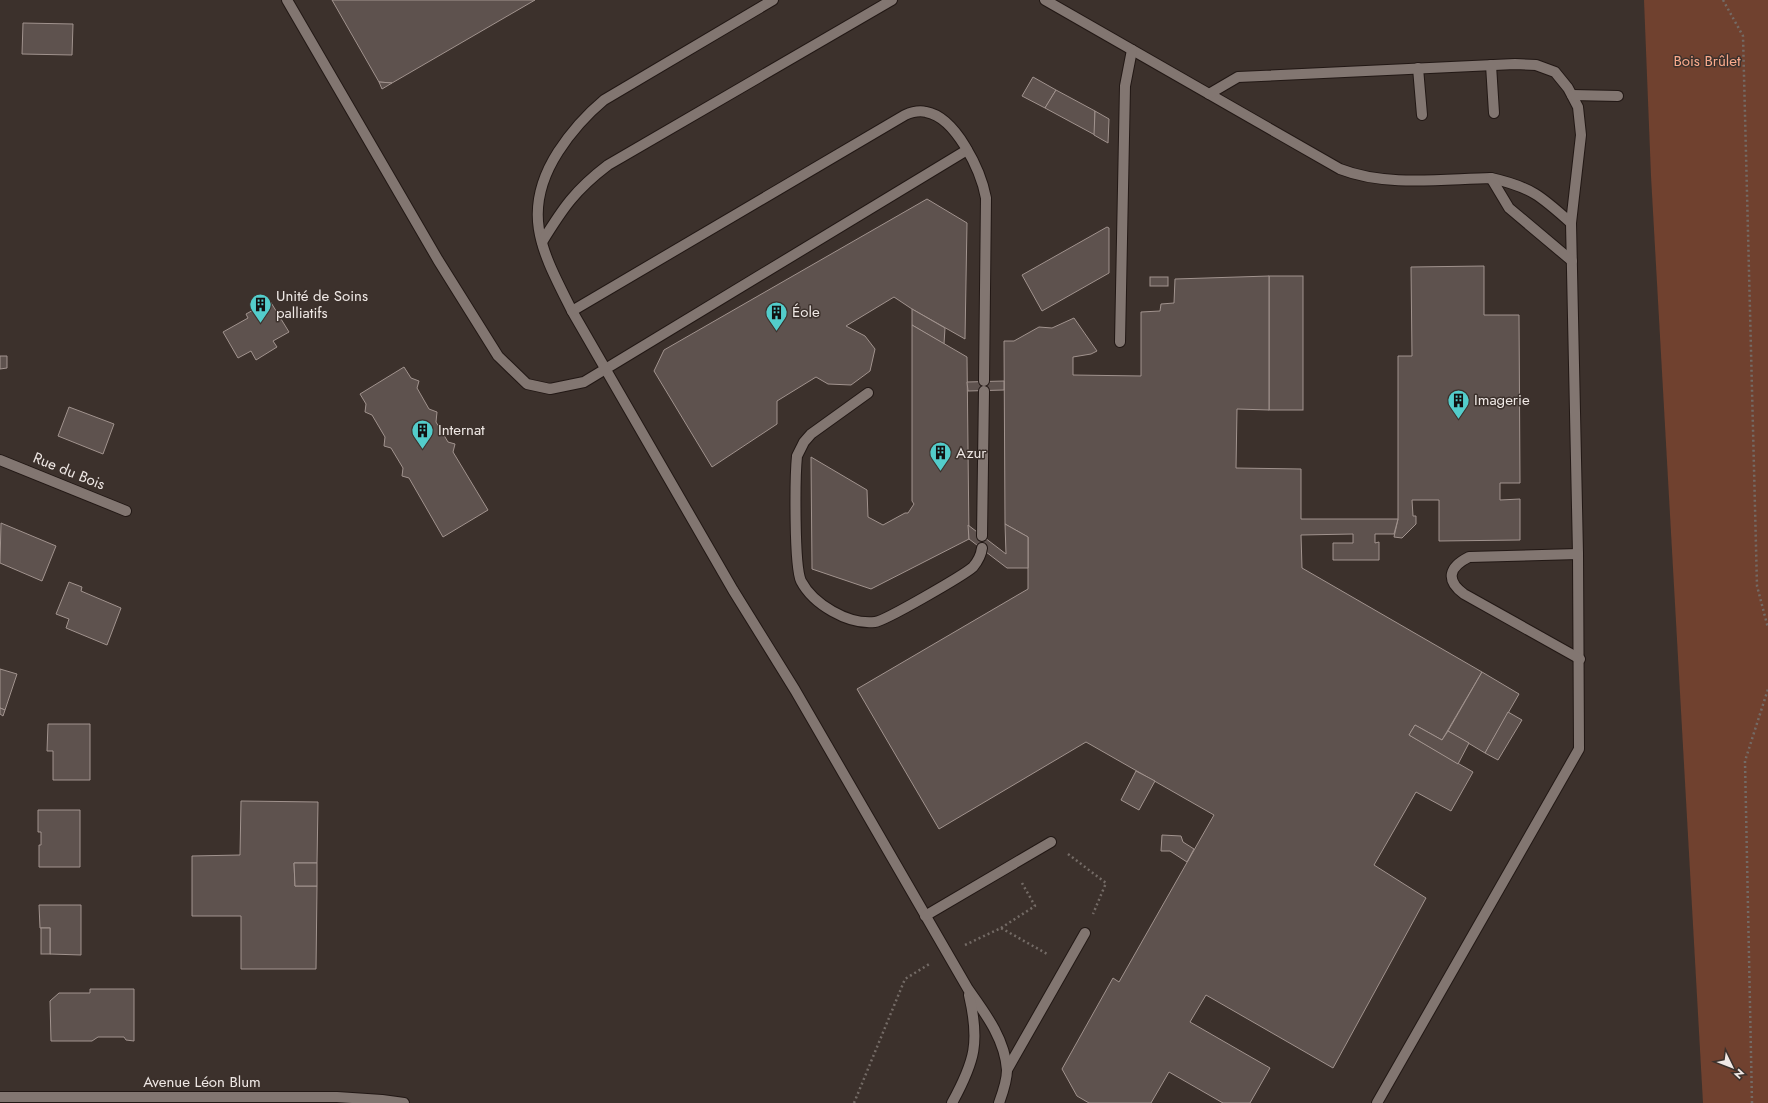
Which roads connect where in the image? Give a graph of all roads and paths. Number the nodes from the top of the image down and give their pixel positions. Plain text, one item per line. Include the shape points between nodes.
1 (287, 0) edge
2 (772, 0) edge
3 (892, 0) edge
4 (1045, 0) edge
5 (1723, 0) edge
6 (1132, 50) junction
7 (1491, 65) junction
8 (1418, 68) junction
9 (1209, 94) junction
10 (1572, 95) junction
11 (1618, 96) dead end
12 (1494, 113) dead end
13 (1422, 115) dead end
14 (967, 150) junction
15 (1491, 178) junction
16 (1571, 223) junction
17 (542, 242) junction
18 (1572, 261) junction
19 (572, 311) junction
20 (1120, 342) dead end
21 (605, 368) junction
22 (868, 393) dead end
23 (0, 460) edge
24 (126, 511) dead end
25 (982, 536) dead end
26 (982, 548) dead end
27 (1578, 554) junction
28 (1768, 628) edge
29 (1580, 658) junction
30 (1768, 689) edge
31 (1051, 842) joint
32 (1011, 866) junction
33 (926, 916) junction
34 (1001, 928) junction
35 (1085, 933) joint
36 (947, 953) junction
37 (1067, 965) junction
38 (968, 989) junction
39 (1007, 1070) junction
40 (0, 1097) edge
41 (404, 1103) edge
42 (854, 1103) edge
43 (952, 1103) edge
44 (999, 1103) edge
45 (1377, 1103) edge
46 (1752, 1103) edge

1 - 21 street via 438,260 498,356 527,384 550,389 584,382
2 - 17 street via 604,100 589,113 563,145 541,187 537,202 537,219
3 - 17 street via 608,165 591,177 567,202
4 - 6 street
5 - 28 path via 1743,36 1757,586
6 - 9 street
6 - 20 street via 1125,86
7 - 8 street
7 - 10 street via 1536,65 1555,72
7 - 12 street
8 - 9 street via 1238,77
8 - 13 street
9 - 15 street via 1356,175 1386,180
10 - 11 street
10 - 16 street via 1578,107 1581,135
14 - 19 street via 950,125 939,117 917,111 905,115
14 - 21 street
14 - 25 street via 980,174 986,198
15 - 16 street via 1528,188 1544,198
15 - 18 street via 1509,208
16 - 18 street
17 - 19 street
18 - 27 street
19 - 21 street
21 - 33 street
22 - 26 street via 811,434 797,456 798,561 801,580 806,588 835,612 852,619 876,622 967,572 981,556
23 - 24 street, Rue du Bois
27 - 29 street
27 - 29 street via 1469,557 1459,561 1451,575 1456,586 1464,594
29 - 45 street via 1579,749
30 - 46 path via 1745,761
31 - 32 street
31 - 35 path via 1106,883
32 - 33 street
32 - 34 path via 1036,906
33 - 36 street
34 - 36 path
34 - 37 path
35 - 37 street
36 - 38 street
36 - 42 path via 905,979
37 - 39 street
38 - 39 street via 994,1030
38 - 43 street via 976,1038 970,1066
39 - 44 street
40 - 41 street, Avenue Léon Blum via 343,1097

